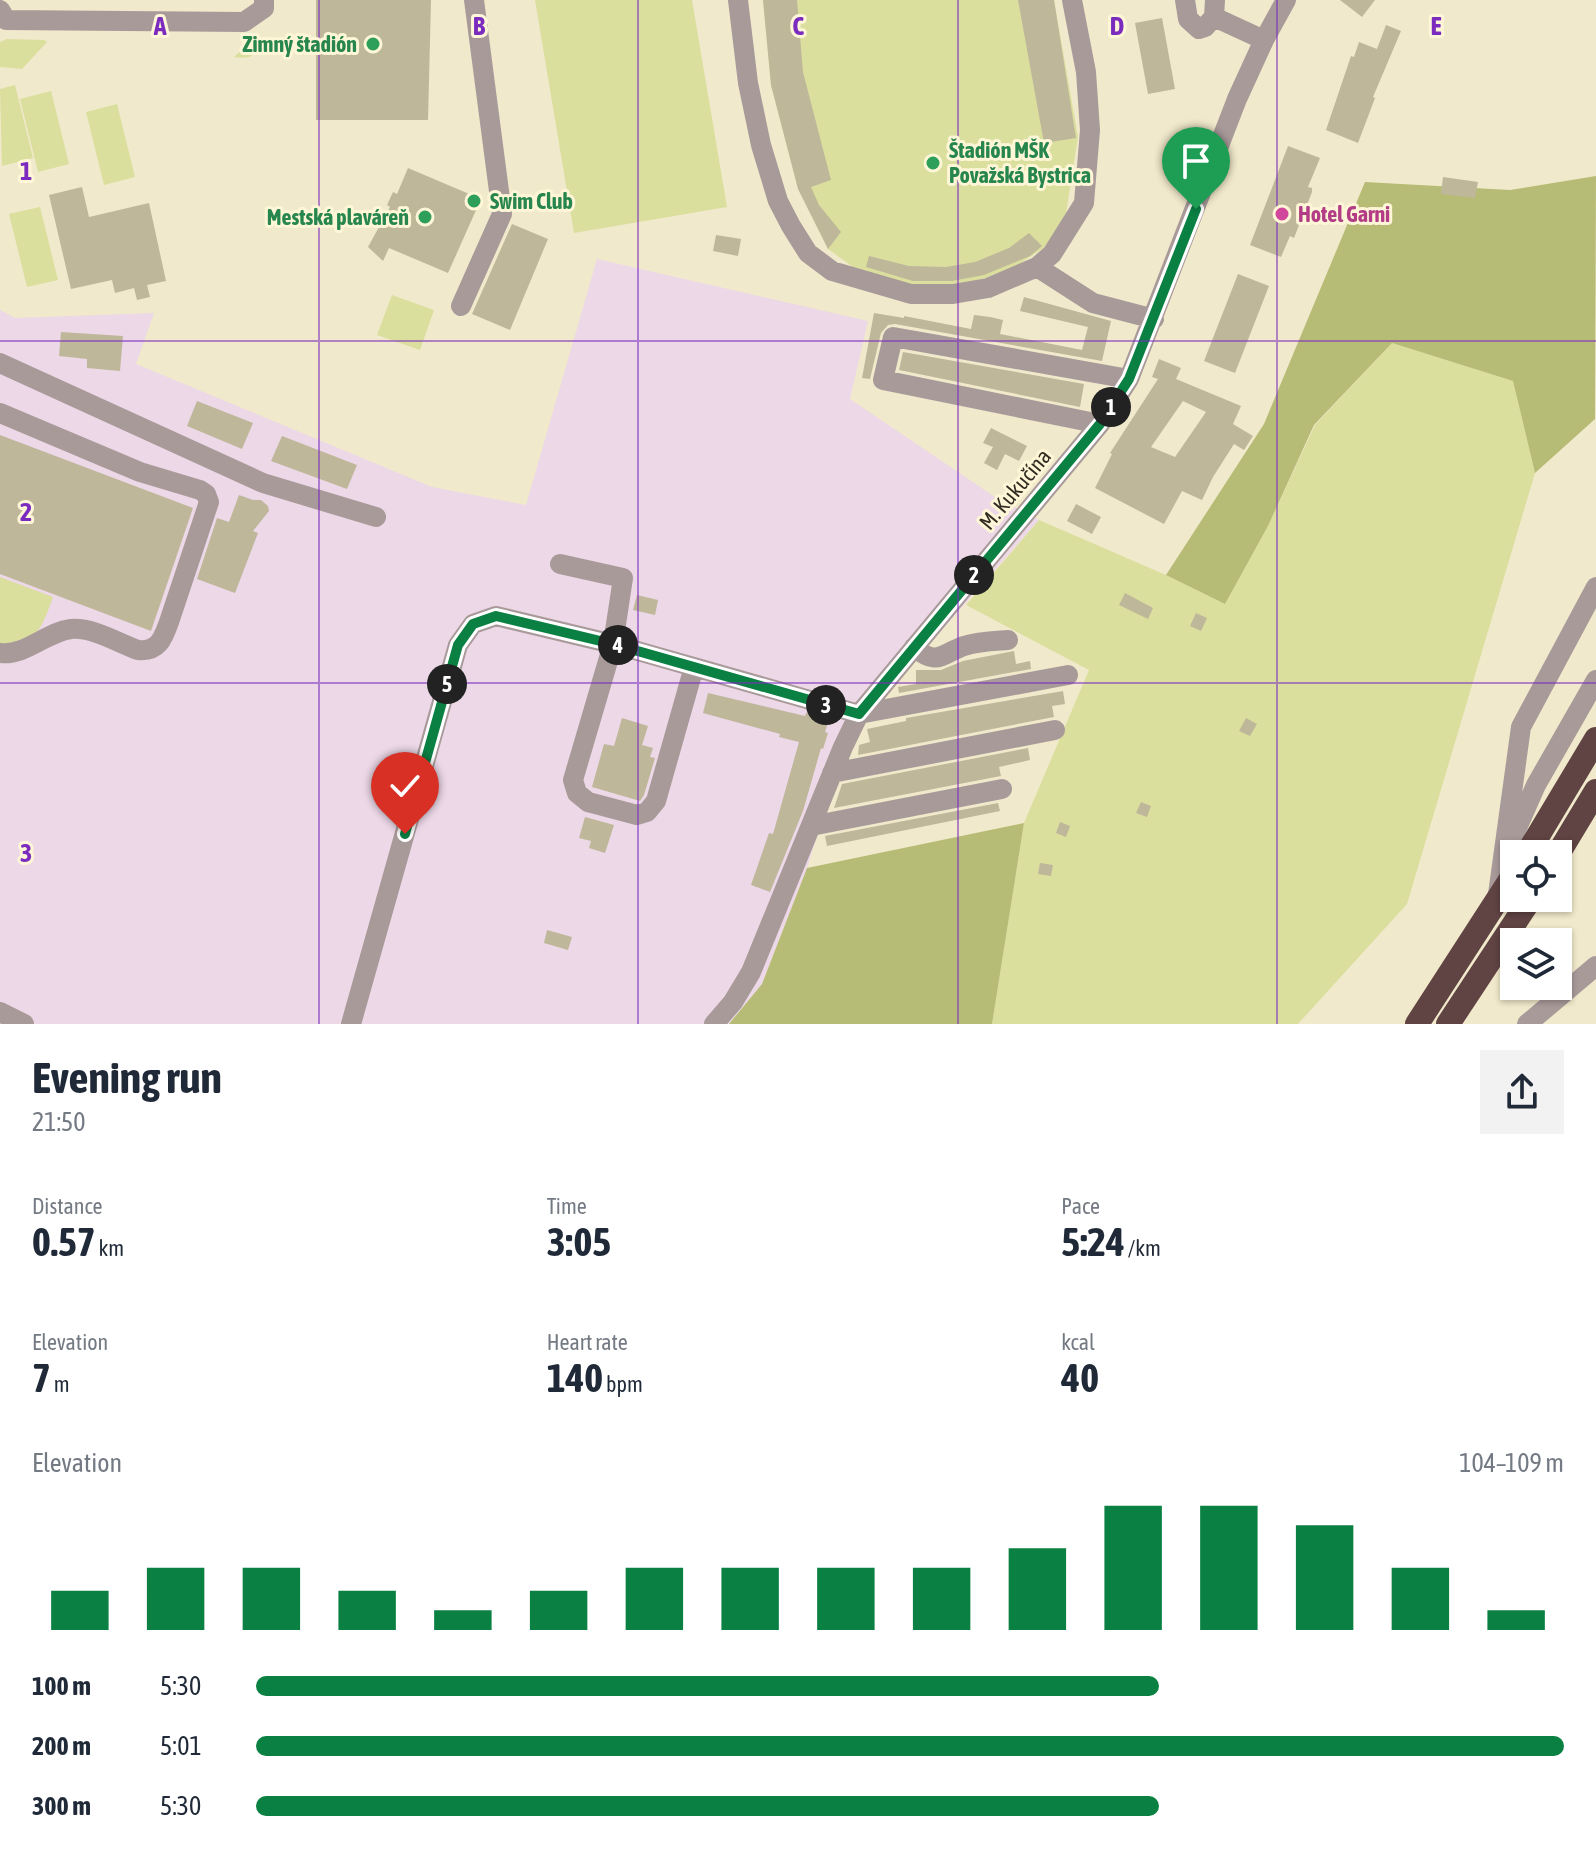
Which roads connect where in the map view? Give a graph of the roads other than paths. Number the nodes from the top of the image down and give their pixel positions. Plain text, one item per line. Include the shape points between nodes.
1 (264, 0) edge
2 (474, 0) edge
3 (738, 0) edge
4 (1072, 0) edge
5 (1185, 0) edge
6 (1286, 0) edge
7 (1215, 8) edge
8 (0, 10) edge
9 (1264, 40) junction
10 (1037, 267) junction
11 (461, 306) dead end
12 (1154, 319) junction
13 (0, 363) edge
14 (1129, 379) junction
15 (0, 413) edge
16 (1100, 424) junction
17 (376, 517) dead end
18 (560, 564) dead end
19 (1596, 587) edge
20 (1008, 640) dead end
21 (613, 644) junction
22 (914, 647) junction
23 (0, 653) edge
24 (694, 667) junction
25 (1068, 675) dead end
26 (1596, 680) edge
27 (859, 714) junction
28 (1055, 730) dead end
29 (1596, 739) edge
30 (832, 773) junction
31 (1002, 789) dead end
32 (1596, 791) edge
33 (811, 826) junction
34 (1516, 840) edge
35 (1521, 840) edge
36 (1529, 840) edge
37 (1566, 840) edge
38 (1500, 894) edge
39 (1522, 912) edge
40 (1596, 966) edge
41 (0, 1012) edge
42 (24, 1024) edge
43 (351, 1024) edge
44 (714, 1024) edge
45 (1417, 1024) edge
46 (1448, 1024) edge
47 (1527, 1024) edge

1 - 8 street via 264,8 244,22 6,20
2 - 11 street via 502,214
3 - 10 street via 761,145 778,201 808,253 832,271 911,294 988,288
4 - 10 street via 1086,72 1088,176 1084,203 1052,254
5 - 7 street via 1188,19 1199,29
6 - 9 street, M. Kukučína
7 - 9 street
9 - 12 street, M. Kukučína
10 - 12 street via 1093,303
12 - 14 street, M. Kukučína
13 - 17 street via 263,483
14 - 16 street, M. Kukučína
14 - 16 street via 893,337 883,380
15 - 23 street via 127,467 200,490 209,502 156,647 138,650 77,629
16 - 22 street, M. Kukučína
18 - 21 street via 623,578
19 - 34 street via 1521,727
20 - 22 street via 973,644 936,658 926,658
21 - 24 street
21 - 24 street via 573,780 577,793 588,802 637,815 656,801
21 - 43 street via 496,616 473,624 458,645
22 - 27 street, M. Kukučína
24 - 27 street
25 - 27 street
26 - 35 street via 1536,785
27 - 30 street, M. Kukučína
28 - 30 street
29 - 36 highway
30 - 33 street, M. Kukučína
31 - 33 street
32 - 37 highway
33 - 44 street, M. Kukučína via 751,972
38 - 45 highway
39 - 46 highway
40 - 47 street
41 - 42 street

